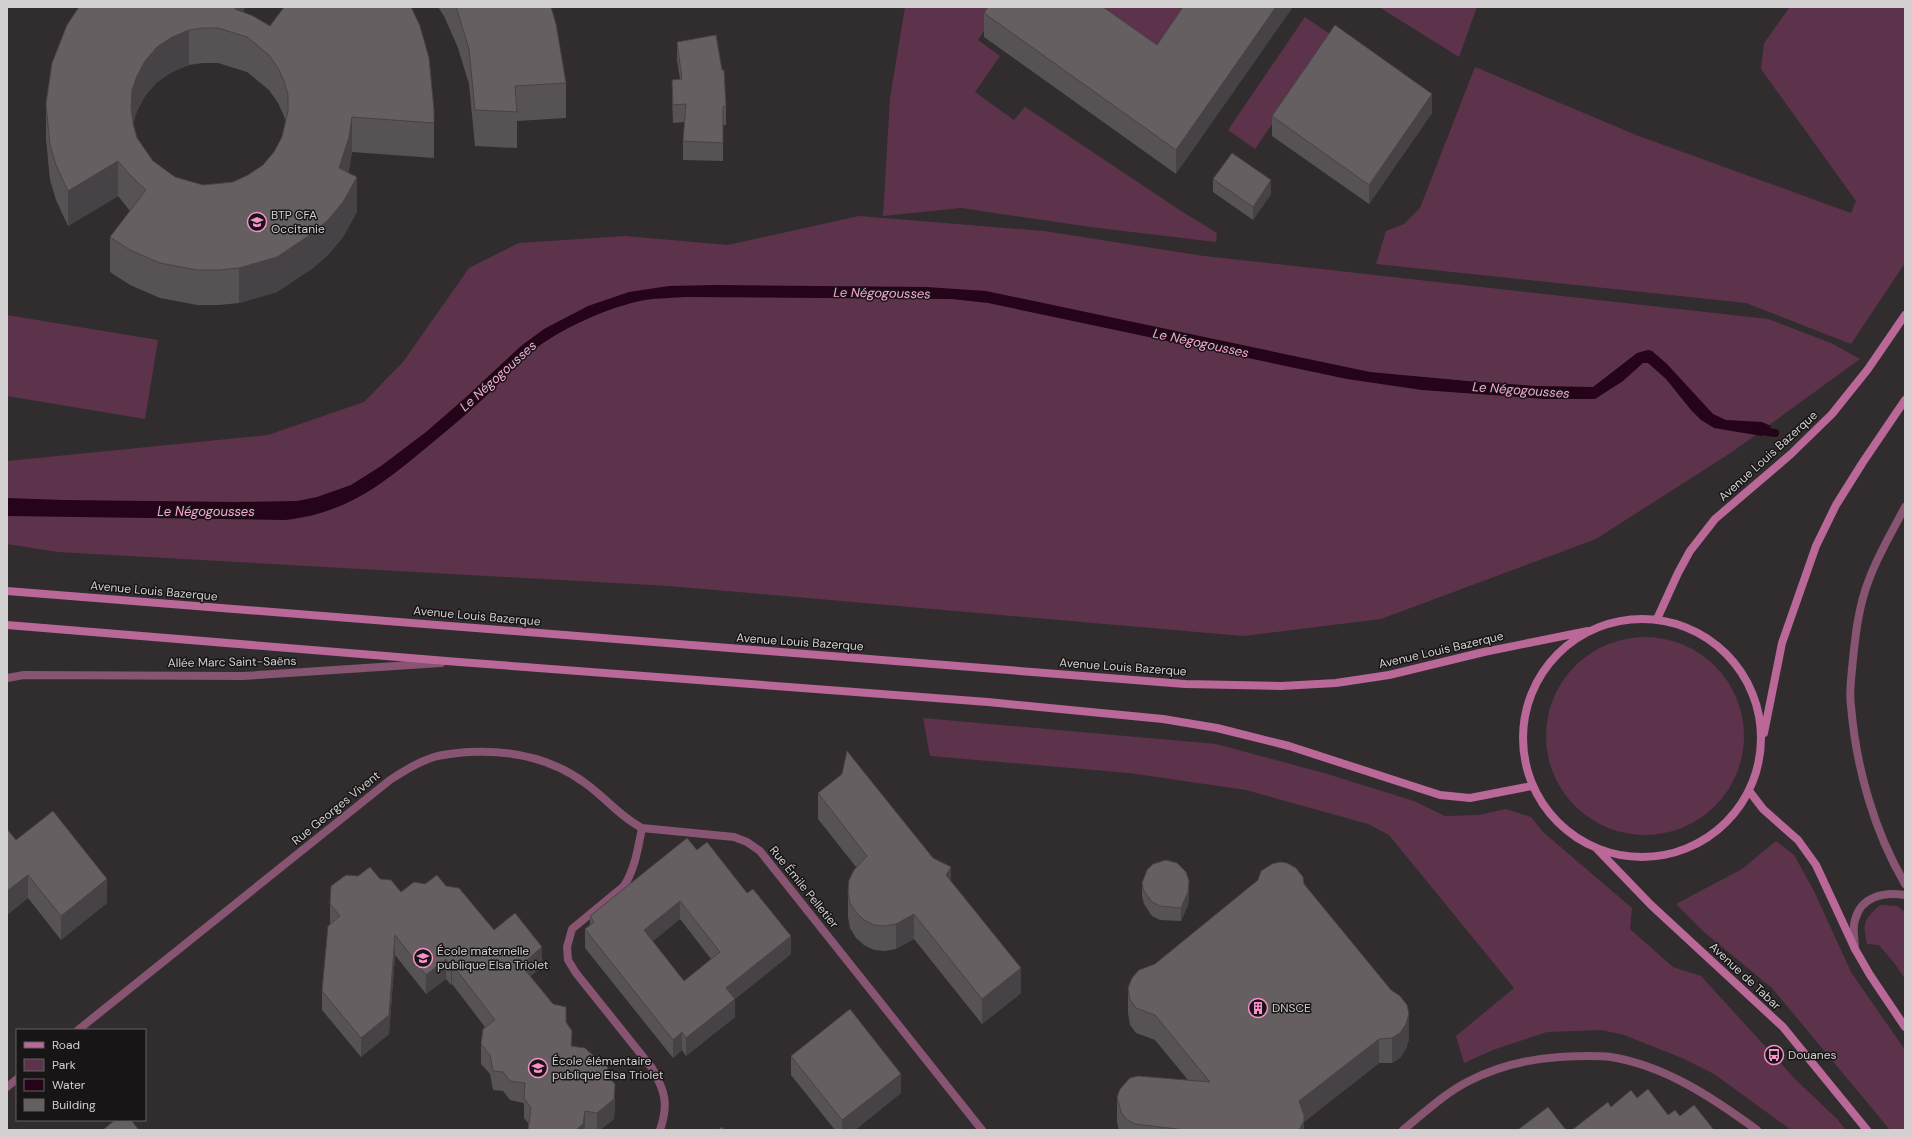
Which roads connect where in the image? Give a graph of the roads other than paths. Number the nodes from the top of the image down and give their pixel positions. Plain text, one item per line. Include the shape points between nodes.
1 (1905, 315) edge
2 (1905, 400) edge
3 (1905, 507) edge
4 (7, 591) edge
5 (1656, 619) junction
6 (7, 625) edge
7 (1588, 631) junction
8 (459, 662) junction
9 (7, 678) edge
10 (1761, 751) junction
11 (1532, 786) junction
12 (1750, 792) junction
13 (642, 828) junction
14 (1596, 849) junction
15 (1905, 884) edge
16 (1905, 895) edge
17 (1855, 949) junction
18 (1905, 1027) edge
19 (79, 1029) edge
20 (16, 1080) edge
21 (7, 1087) edge
22 (660, 1130) edge
23 (982, 1130) edge
24 (1404, 1130) edge
25 (1757, 1130) edge
26 (1867, 1130) edge

1 - 5 main road, Avenue Louis Bazerque via 1868,369 1832,414 1791,454 1715,519 1688,555
2 - 10 main road via 1840,499 1816,546 1782,643
3 - 15 street via 1870,578 1860,609 1850,704 1857,754 1870,802 1895,868
4 - 7 main road, Avenue Louis Bazerque via 1185,684 1281,686 1336,683 1390,676 1484,652
5 - 7 main road via 1609,622
5 - 10 main road via 1683,625 1706,637 1735,664 1755,699 1761,725
6 - 8 main road
7 - 11 main road via 1566,645 1548,664 1534,685 1525,710 1522,736 1524,761
8 - 9 street, Allée Marc Saint-Saëns via 243,676 24,675
8 - 11 main road via 988,702 1163,719 1217,728 1289,746 1440,795 1470,798
10 - 12 main road
11 - 14 main road via 1548,812 1564,828
12 - 14 main road via 1730,819 1708,838 1682,851 1653,858 1624,857
12 - 17 main road via 1763,809 1798,840 1816,865
13 - 19 street, Rue Georges Vivent via 631,822 586,783 566,770 533,757 507,752 481,752 434,757 412,766 390,780
13 - 22 street via 637,855 624,886 572,929 567,947 568,960 576,973 652,1068 661,1084 665,1116
13 - 23 street, Rue Émile Pelletier via 734,837 760,851
14 - 26 main road, Avenue de Tabar via 1651,905 1783,1027
16 - 17 street via 1888,893 1873,898 1861,908 1854,921
17 - 18 main road
20 - 21 street
24 - 25 street via 1445,1096 1484,1074 1514,1063 1578,1056 1610,1057 1636,1062 1676,1078

